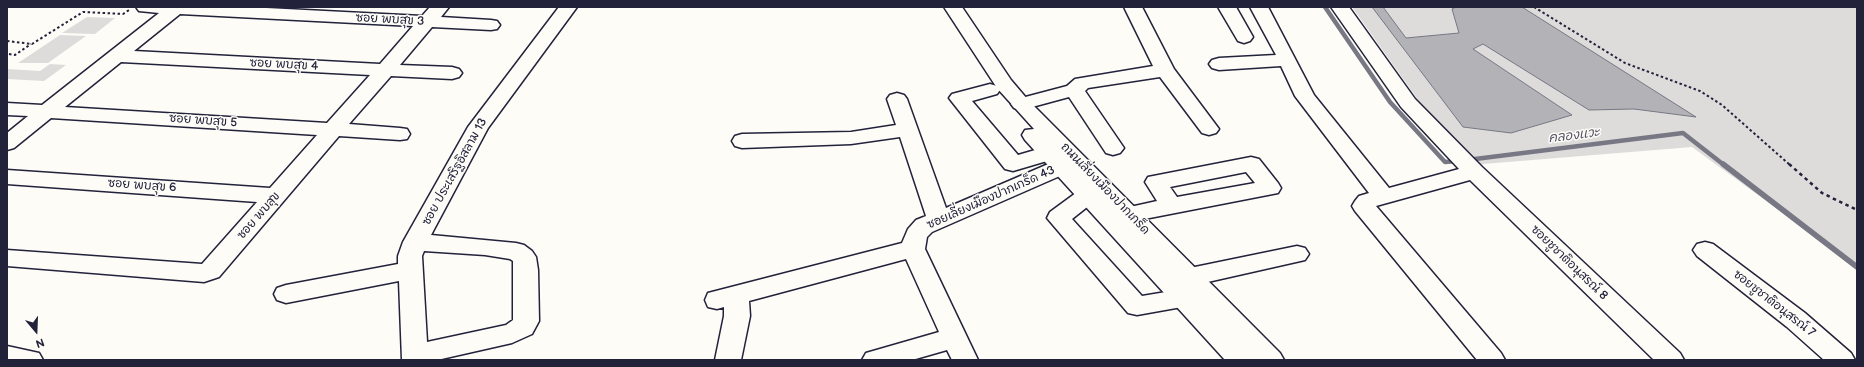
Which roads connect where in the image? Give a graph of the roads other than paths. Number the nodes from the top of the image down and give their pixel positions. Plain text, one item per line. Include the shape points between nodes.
1 (145, 7) edge
2 (568, 7) edge
3 (938, 7) edge
4 (954, 7) edge
5 (1133, 7) edge
6 (1226, 7) edge
7 (1260, 7) edge
8 (1340, 7) edge
9 (176, 8) edge
10 (434, 14) edge
11 (491, 25) dead end
12 (1244, 38) dead end
13 (116, 56) junction
14 (1288, 60) junction
15 (1220, 64) dead end
16 (386, 70) junction
17 (1165, 70) junction
18 (452, 73) dead end
19 (990, 90) junction
20 (1077, 94) junction
21 (897, 99) dead end
22 (1026, 108) junction
23 (7, 109) edge
24 (48, 111) junction
25 (334, 129) junction
26 (907, 129) junction
27 (1209, 129) dead end
28 (400, 134) dead end
29 (742, 141) dead end
30 (7, 143) edge
31 (1113, 148) dead end
32 (1055, 160) junction
33 (1467, 164) junction
34 (7, 176) edge
35 (1088, 195) junction
36 (277, 196) junction
37 (1383, 196) junction
38 (1171, 206) dead end
39 (1129, 214) junction
40 (939, 220) junction
41 (416, 242) junction
42 (914, 249) junction
43 (1705, 250) dead end
44 (1297, 254) dead end
45 (7, 258) edge
46 (410, 270) junction
47 (1187, 288) junction
48 (286, 294) dead end
49 (959, 349) edge
50 (7, 356) edge
51 (414, 358) edge
52 (30, 360) edge
53 (728, 360) edge
54 (875, 360) edge
55 (1241, 360) edge
56 (1271, 360) edge
57 (1492, 360) edge
58 (1671, 360) edge
59 (1842, 360) edge

1 - 9 street, ซอย พบสุข 3
2 - 41 street, ซอย ประเสริฐอิสลาม 13 via 478,127
3 - 19 street, ถนนเลี่ยงเมืองปากเกร็ด
4 - 22 street, ถนนเลี่ยงเมืองปากเกร็ด via 1004,84
5 - 17 street
6 - 12 street
7 - 14 street
8 - 33 street, ซอยชูชาติอนุสรณ์ 8 via 1408,103
9 - 10 street, ซอย พบสุข 3
9 - 13 street
10 - 11 street, ซอย พบสุข 3
10 - 16 street, ซอย พบสุข
13 - 16 street, ซอย พบสุข 4
13 - 24 street
14 - 15 street
14 - 37 street via 1305,96
16 - 18 street, ซอย พบสุข 4
16 - 25 street, ซอย พบสุข
17 - 20 street via 1082,83
17 - 27 street
19 - 32 street, ถนนเลี่ยงเมืองปากเกร็ด
19 - 32 street via 959,98 1014,164
20 - 22 street
20 - 31 street
21 - 26 street
22 - 39 street, ถนนเลี่ยงเมืองปากเกร็ด
23 - 24 street, ซอย พบสุข 5
24 - 25 street, ซอย พบสุข 5
24 - 30 street
25 - 28 street, ซอย พบสุข 5
25 - 36 street, ซอย พบสุข
26 - 29 street via 850,138
26 - 40 street
32 - 35 street, ถนนเลี่ยงเมืองปากเกร็ด
32 - 40 street, ซอยเลี่ยงเมืองปากเกร็ด 43
33 - 37 street
33 - 58 street, ซอยชูชาติอนุสรณ์ 8
34 - 36 street, ซอย พบสุข 6
35 - 47 street, ถนนเลี่ยงเมืองปากเกร็ด
35 - 47 street via 1058,218 1137,306
36 - 45 street, ซอย พบสุข via 214,268 204,273
37 - 57 street via 1367,201 1363,206
38 - 39 street
39 - 47 street, ถนนเลี่ยงเมืองปากเกร็ด
40 - 42 street, ซอยเลี่ยงเมืองปากเกร็ด 43 via 918,231
41 - 46 street, ซอย ประเสริฐอิสลาม 13 via 410,256
41 - 51 street via 516,251 524,257 526,270 526,321 523,327 512,333
42 - 49 street
42 - 53 street via 727,298 737,316
43 - 59 street, ซอยชูชาติอนุสรณ์ 7 via 1796,320
44 - 47 street
46 - 48 street
46 - 51 street, ซอย ประเสริฐอิสลาม 13
47 - 55 street, ถนนเลี่ยงเมืองปากเกร็ด
47 - 56 street, ถนนเลี่ยงเมืองปากเกร็ด
49 - 54 street
50 - 52 street

